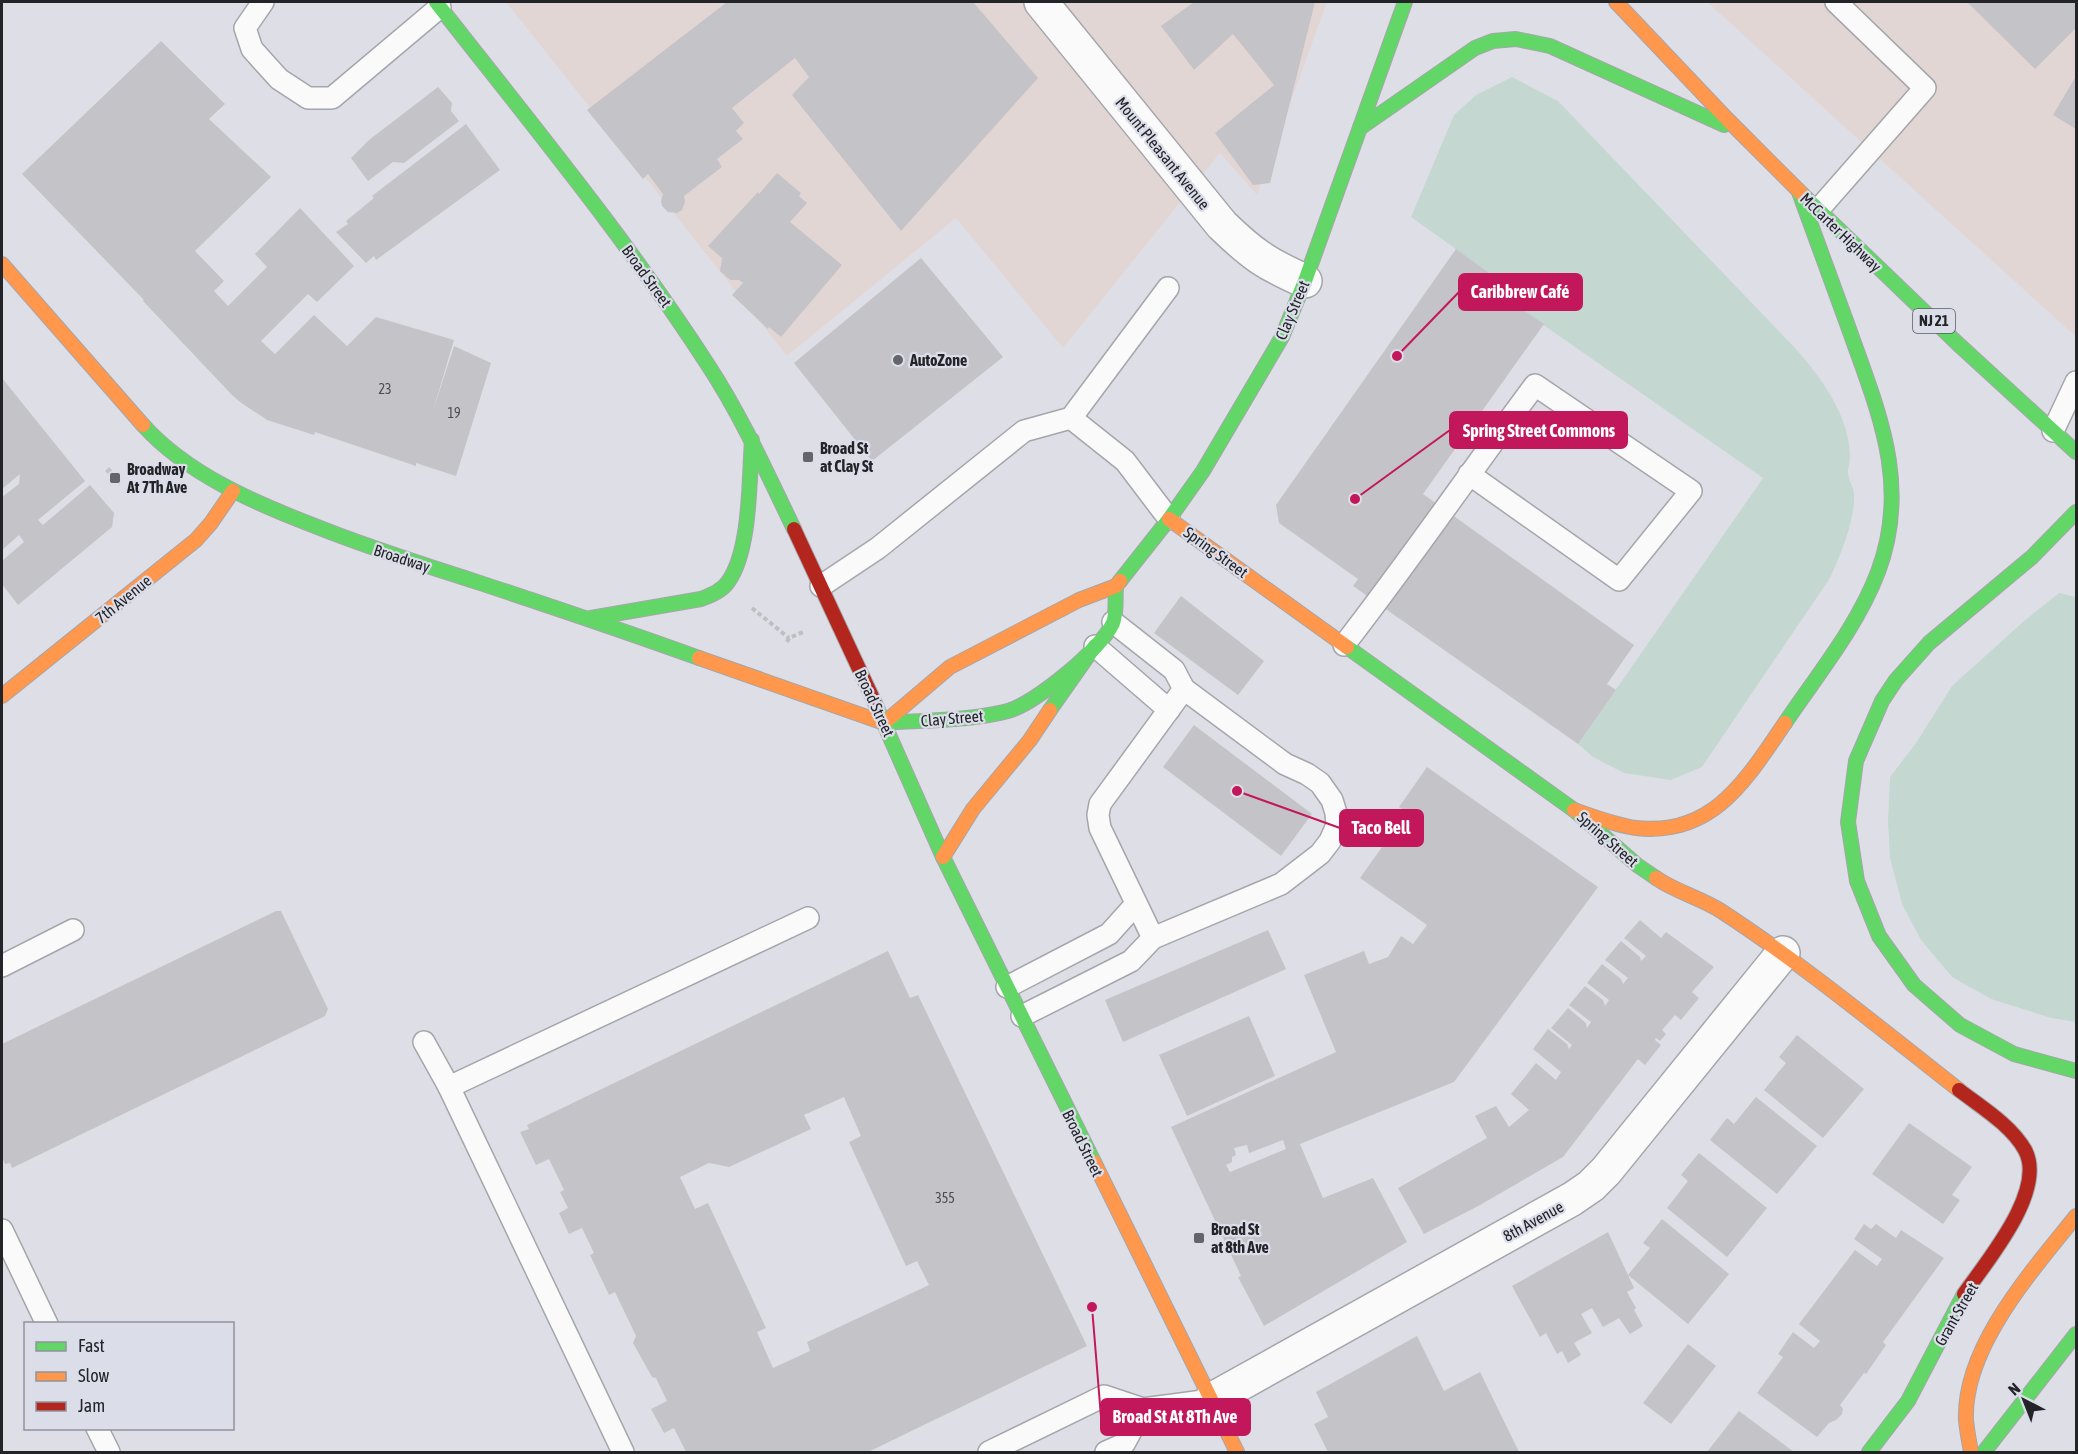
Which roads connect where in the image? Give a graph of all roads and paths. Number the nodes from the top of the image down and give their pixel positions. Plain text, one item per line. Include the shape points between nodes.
1 (263, 2) edge
2 (1041, 2) edge
3 (1405, 2) edge
4 (1616, 2) edge
5 (1836, 2) edge
6 (438, 4) edge
7 (1360, 128) junction
8 (1740, 133) junction
9 (1799, 192) junction
10 (1818, 210) junction
11 (2, 264) edge
12 (1305, 281) junction
13 (1168, 288) dead end
14 (2076, 382) edge
15 (1071, 418) junction
16 (2053, 431) junction
17 (752, 440) junction
18 (2076, 452) edge
19 (1469, 474) junction
20 (233, 491) junction
21 (2076, 512) edge
22 (1169, 519) junction
23 (821, 586) junction
24 (1116, 586) junction
25 (744, 603) dead end
26 (587, 618) junction
27 (1113, 622) junction
28 (804, 632) dead end
29 (1344, 645) junction
30 (1095, 646) junction
31 (1184, 689) junction
32 (2, 696) edge
33 (1169, 710) junction
34 (884, 723) junction
35 (1574, 810) junction
36 (943, 857) junction
37 (1136, 904) junction
38 (808, 918) dead end
39 (73, 930) dead end
40 (1153, 938) junction
41 (1783, 953) junction
42 (2, 966) edge
43 (1007, 987) junction
44 (1022, 1016) junction
45 (424, 1042) dead end
46 (2076, 1071) edge
47 (449, 1087) junction
48 (2029, 1170) joint
49 (2076, 1216) edge
50 (2, 1230) edge
51 (47, 1322) edge
52 (2076, 1335) edge
53 (1211, 1400) junction
54 (1143, 1409) junction
55 (99, 1430) edge
56 (109, 1452) edge
57 (623, 1452) edge
58 (989, 1452) edge
59 (1106, 1452) edge
60 (1237, 1452) edge
61 (1869, 1452) edge
62 (1971, 1452) edge
63 (1984, 1452) edge

1 - 6 lane via 245,28 252,49 279,79 308,98 332,98
2 - 12 street, Mount Pleasant Avenue via 1222,225 1255,256
3 - 7 main road, Clay Street
4 - 8 main road, McCarter Highway / NJ 21
5 - 10 lane via 1925,88
6 - 17 main road, Broad Street via 657,288
7 - 8 main road via 1475,48 1515,39 1559,50
7 - 12 main road, Clay Street
8 - 9 main road, McCarter Highway / NJ 21
9 - 10 main road, McCarter Highway / NJ 21
9 - 35 main road via 1890,453 1891,515 1880,569 1855,619 1748,777 1715,811 1697,820 1656,830
10 - 16 main road, McCarter Highway / NJ 21
11 - 20 main road, Broadway via 153,436
12 - 22 main road, Clay Street via 1268,362 1203,471
13 - 15 lane
14 - 16 lane
15 - 22 lane via 1125,461
15 - 23 lane via 1024,431 878,548
16 - 18 main road, McCarter Highway / NJ 21
17 - 23 main road, Broad Street
17 - 26 main road via 740,560 727,584 701,599
19 - 19 lane via 1535,385 1691,491 1619,580
19 - 29 lane
20 - 26 main road, Broadway via 366,546
20 - 32 main road, 7th Avenue via 196,540
21 - 46 main road via 2024,564 1925,646 1894,682 1881,701 1861,748 1849,821 1853,868 1866,909 1911,982 1962,1028 2005,1052 2030,1062
22 - 24 main road, Clay Street
22 - 29 main road, Spring Street
23 - 34 main road, Broad Street
24 - 27 main road
24 - 34 main road, Clay Street via 1078,600 950,667
25 - 28 path via 788,640
26 - 34 main road, Broadway
27 - 30 main road, Clay Street
27 - 31 lane via 1174,670
29 - 35 main road, Spring Street
30 - 33 lane
30 - 34 main road, Clay Street via 1049,687 1011,710
30 - 36 main road
31 - 33 lane
31 - 40 lane via 1285,764 1320,783 1332,800 1337,825 1320,854 1281,884
33 - 37 lane via 1100,804 1098,815 1100,828
34 - 36 main road, Broad Street
35 - 41 main road, Spring Street via 1636,865 1670,888 1718,909
36 - 43 main road, Broad Street
37 - 40 lane
37 - 43 lane via 1109,934
38 - 47 lane
39 - 42 lane
40 - 44 lane via 1131,961
41 - 48 main road, Spring Street via 2000,1122 2027,1154
41 - 53 street, 8th Avenue via 1591,1186
43 - 44 main road, Broad Street
44 - 53 main road, Broad Street
45 - 47 lane
47 - 57 lane
48 - 61 main road, Grant Street via 2020,1209 2007,1234 1960,1301 1908,1400
49 - 62 main road via 1990,1333 1971,1380 1967,1403
50 - 51 lane
52 - 63 main road
53 - 54 lane
53 - 60 main road, Broad Street
54 - 58 lane via 1104,1396
54 - 59 lane via 1124,1444
55 - 56 lane

